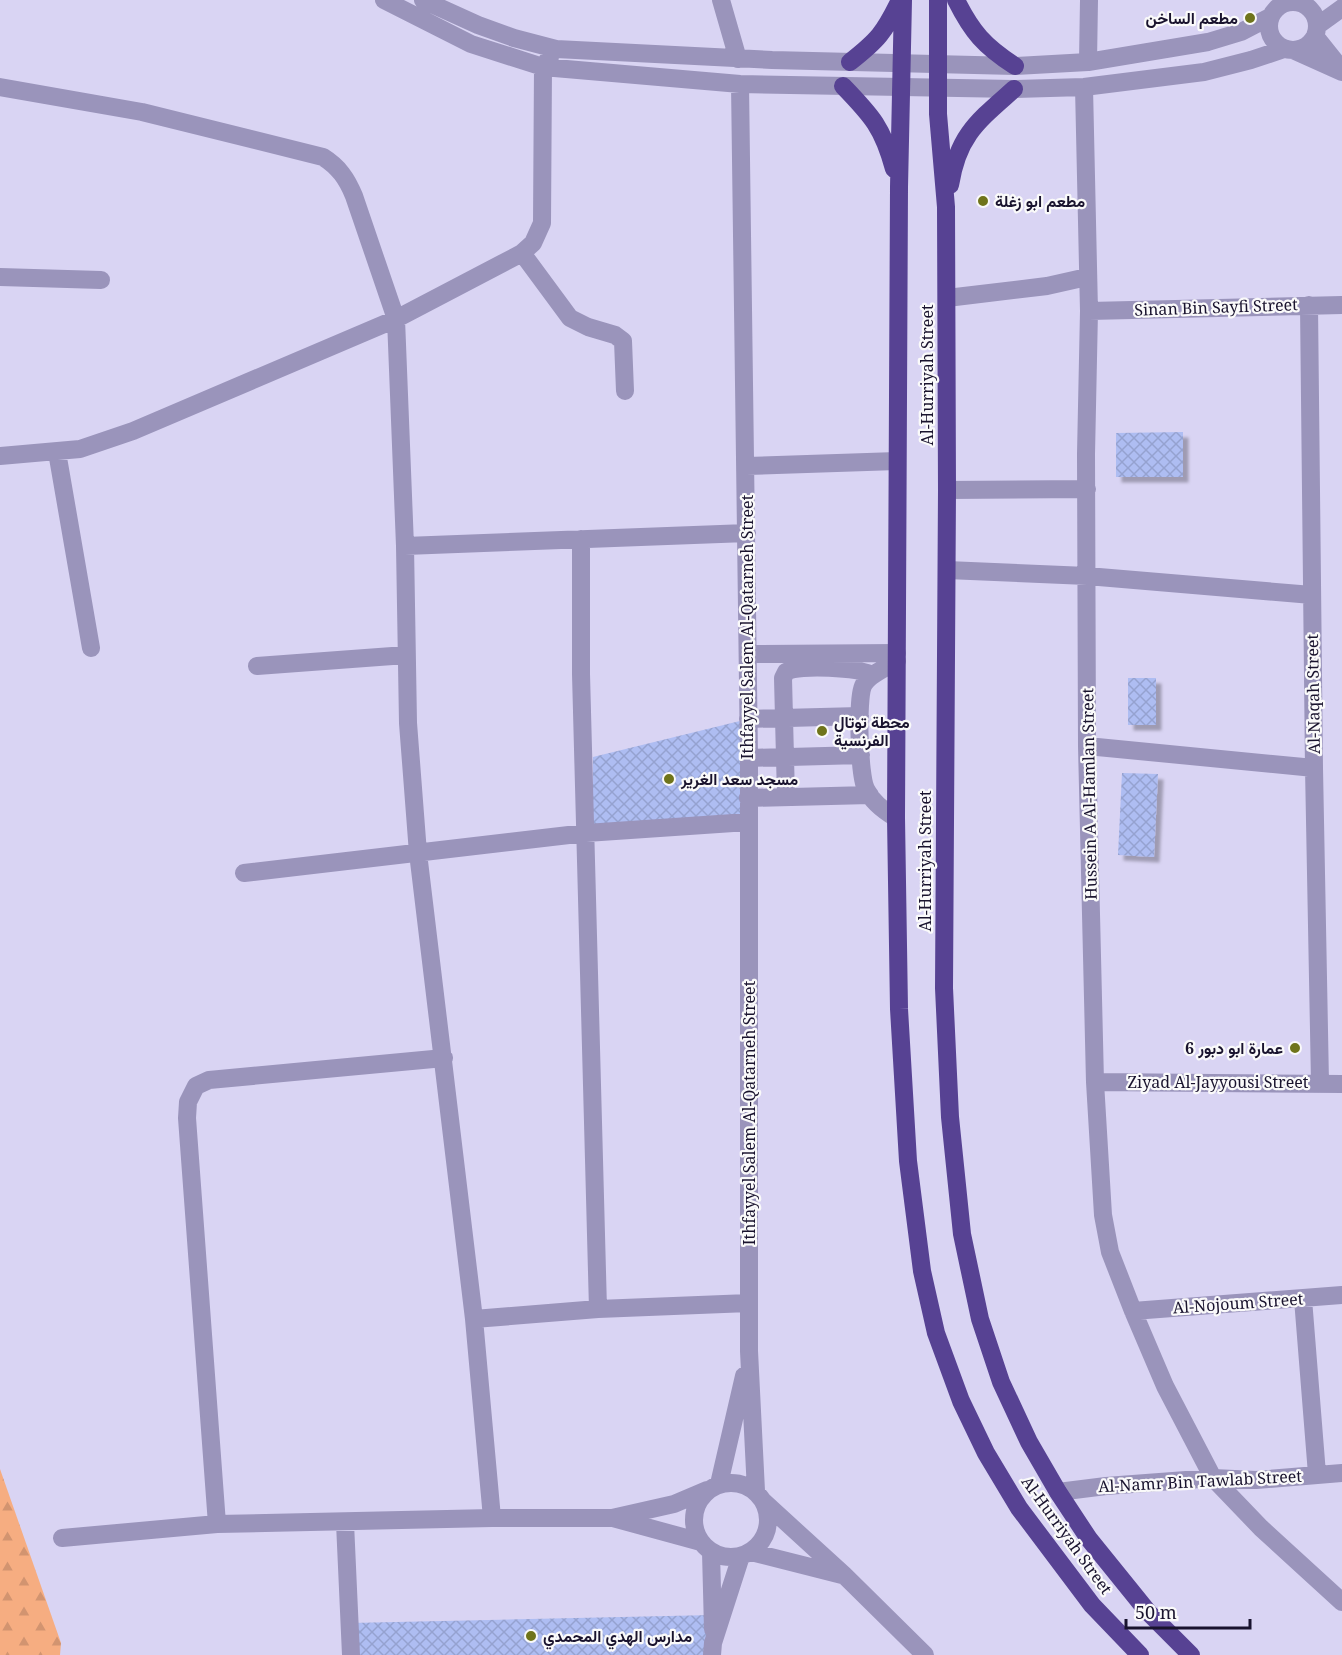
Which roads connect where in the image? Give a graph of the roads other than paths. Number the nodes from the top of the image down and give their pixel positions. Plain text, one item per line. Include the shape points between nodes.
1 (384, 0) edge
2 (423, 0) edge
3 (721, 0) edge
4 (901, 0) edge
5 (938, 0) edge
6 (956, 0) edge
7 (1089, 0) edge
8 (1288, 4) edge
9 (1342, 8) edge
10 (1316, 31) junction
11 (556, 49) junction
12 (1289, 50) junction
13 (738, 59) junction
14 (850, 62) junction
15 (1088, 62) junction
16 (902, 64) junction
17 (937, 64) junction
18 (1015, 66) junction
19 (543, 67) junction
20 (1342, 71) edge
21 (740, 84) junction
22 (843, 86) junction
23 (902, 86) junction
24 (0, 87) edge
25 (1084, 87) junction
26 (938, 88) junction
27 (1014, 89) junction
28 (899, 187) junction
29 (946, 207) junction
30 (522, 253) junction
31 (0, 277) edge
32 (1087, 277) junction
33 (101, 280) dead end
34 (946, 298) junction
35 (1310, 305) junction
36 (1342, 305) edge
37 (1089, 311) junction
38 (396, 319) junction
39 (625, 391) dead end
40 (57, 452) junction
41 (0, 456) edge
42 (897, 461) junction
43 (746, 466) junction
44 (1087, 489) junction
45 (947, 490) junction
46 (747, 533) junction
47 (581, 539) junction
48 (405, 546) junction
49 (946, 570) junction
50 (1087, 576) junction
51 (1312, 595) junction
52 (91, 648) dead end
53 (748, 654) junction
54 (406, 655) junction
55 (897, 657) junction
56 (257, 666) dead end
57 (873, 675) junction
58 (861, 716) junction
59 (784, 718) junction
60 (748, 719) junction
61 (1087, 746) junction
62 (861, 755) junction
63 (785, 757) junction
64 (749, 758) junction
65 (1314, 768) junction
66 (870, 795) junction
67 (786, 797) junction
68 (748, 798) junction
69 (896, 818) junction
70 (748, 822) junction
71 (586, 833) junction
72 (418, 853) junction
73 (244, 873) dead end
74 (444, 1059) junction
75 (1095, 1082) junction
76 (1320, 1083) junction
77 (1342, 1084) edge
78 (1342, 1295) edge
79 (1303, 1299) junction
80 (749, 1303) junction
81 (598, 1309) junction
82 (1133, 1311) junction
83 (474, 1319) junction
84 (749, 1351) junction
85 (1342, 1473) edge
86 (1317, 1474) junction
87 (1212, 1478) junction
88 (713, 1487) junction
89 (1058, 1492) junction
90 (760, 1497) junction
91 (492, 1518) junction
92 (612, 1518) junction
93 (345, 1523) junction
94 (217, 1524) junction
95 (62, 1538) dead end
96 (706, 1547) junction
97 (746, 1554) junction
98 (844, 1575) junction
99 (1342, 1602) edge
100 (712, 1649) edge
101 (351, 1655) edge
102 (925, 1655) edge
103 (1140, 1655) edge
104 (1191, 1655) edge

1 - 19 street via 471,44
2 - 11 street via 496,32
3 - 13 street
4 - 14 highway via 875,42
4 - 16 highway, Al-Hurriyah Street
5 - 17 highway, Al-Hurriyah Street
6 - 18 highway via 968,25 991,51
7 - 15 street
8 - 10 street via 1310,9 1316,17
8 - 12 street via 1268,26 1276,44
8 - 15 street via 1241,32 1208,42
9 - 10 street
10 - 12 street via 1310,43
10 - 20 street
11 - 13 street
11 - 19 street
12 - 20 street
12 - 25 street via 1204,72
13 - 14 street
14 - 16 street
15 - 18 street
16 - 17 street
16 - 23 highway, Al-Hurriyah Street
17 - 18 street
17 - 26 highway, Al-Hurriyah Street
19 - 21 street
19 - 30 street via 542,223 533,243
21 - 22 street
21 - 43 street, Ithfayyel Salem Al-Qatarneh Street
22 - 23 street
22 - 28 highway via 878,126
23 - 26 street
23 - 28 highway, Al-Hurriyah Street
24 - 38 street via 142,112 323,157 347,179
25 - 27 street
25 - 32 street, Hussein A Al-Hamlan Street
26 - 27 street
26 - 29 highway, Al-Hurriyah Street
27 - 29 highway via 964,139 953,164
28 - 42 highway, Al-Hurriyah Street
29 - 34 highway, Al-Hurriyah Street
30 - 38 street
30 - 39 street via 570,318 624,341
31 - 33 street
32 - 34 street via 1047,286
32 - 37 street, Hussein A Al-Hamlan Street
34 - 45 highway, Al-Hurriyah Street
35 - 36 street, Sinan Bin Sayfi Street
35 - 37 street, Sinan Bin Sayfi Street
35 - 51 street, Al-Naqah Street
37 - 44 street, Hussein A Al-Hamlan Street
38 - 40 street via 133,431 80,449
38 - 48 street
40 - 41 street
40 - 52 street
42 - 43 street
42 - 55 highway, Al-Hurriyah Street
43 - 46 street, Ithfayyel Salem Al-Qatarneh Street
44 - 45 street
44 - 50 street, Hussein A Al-Hamlan Street
45 - 49 highway, Al-Hurriyah Street
46 - 47 street
46 - 53 street, Ithfayyel Salem Al-Qatarneh Street
47 - 48 street
47 - 71 street
48 - 54 street
49 - 50 street
49 - 89 highway, Al-Hurriyah Street via 944,988 950,1117 962,1234 980,1319 1001,1383
50 - 51 street
50 - 61 street, Hussein A Al-Hamlan Street
51 - 65 street, Al-Naqah Street
53 - 55 street
53 - 60 street, Ithfayyel Salem Al-Qatarneh Street
54 - 56 street
54 - 72 street
55 - 57 street
55 - 69 highway, Al-Hurriyah Street
57 - 58 street via 863,687
57 - 59 street via 853,669 789,670 783,678
58 - 59 street
58 - 62 street
59 - 60 street
59 - 63 street
60 - 64 street, Ithfayyel Salem Al-Qatarneh Street
61 - 65 street
61 - 75 street, Hussein A Al-Hamlan Street
62 - 63 street
62 - 66 street via 863,781
63 - 64 street
63 - 67 street
64 - 68 street, Ithfayyel Salem Al-Qatarneh Street
65 - 76 street, Al-Naqah Street
66 - 67 street
66 - 69 street
67 - 68 street
68 - 70 street, Ithfayyel Salem Al-Qatarneh Street
69 - 103 highway, Al-Hurriyah Street via 899,1009 908,1161 922,1271 936,1333 961,1401 1019,1509 1092,1605
70 - 71 street
70 - 80 street, Ithfayyel Salem Al-Qatarneh Street
71 - 72 street
71 - 81 street
72 - 73 street
72 - 74 street
74 - 83 street
74 - 94 street via 209,1080 196,1086 188,1102
75 - 76 street, Ziyad Al-Jayyousi Street
75 - 82 street, Hussein A Al-Hamlan Street via 1103,1215 1110,1252
76 - 77 street, Ziyad Al-Jayyousi Street
78 - 79 street, Al-Nojoum Street
79 - 82 street, Al-Nojoum Street
79 - 86 street
80 - 81 street
80 - 84 street, Ithfayyel Salem Al-Qatarneh Street
81 - 83 street
82 - 87 street, Hussein A Al-Hamlan Street via 1165,1386
83 - 91 street
84 - 88 street, Ithfayyel Salem Al-Qatarneh Street
84 - 90 street, Ithfayyel Salem Al-Qatarneh Street
85 - 86 street, Al-Namr Bin Tawlab Street
86 - 87 street, Al-Namr Bin Tawlab Street via 1256,1480
87 - 89 street, Al-Namr Bin Tawlab Street
87 - 99 street, Hussein A Al-Hamlan Street
88 - 90 street via 738,1483
88 - 92 street via 674,1504
88 - 96 street via 698,1501 694,1515 695,1529
89 - 104 highway, Al-Hurriyah Street via 1089,1539 1142,1605
90 - 97 street via 768,1516 767,1530 761,1542
90 - 98 street
91 - 92 street
91 - 93 street
92 - 96 street
93 - 94 street
93 - 101 street
94 - 95 street
96 - 97 street via 726,1557
96 - 100 street
97 - 98 street
97 - 100 street
98 - 102 street

